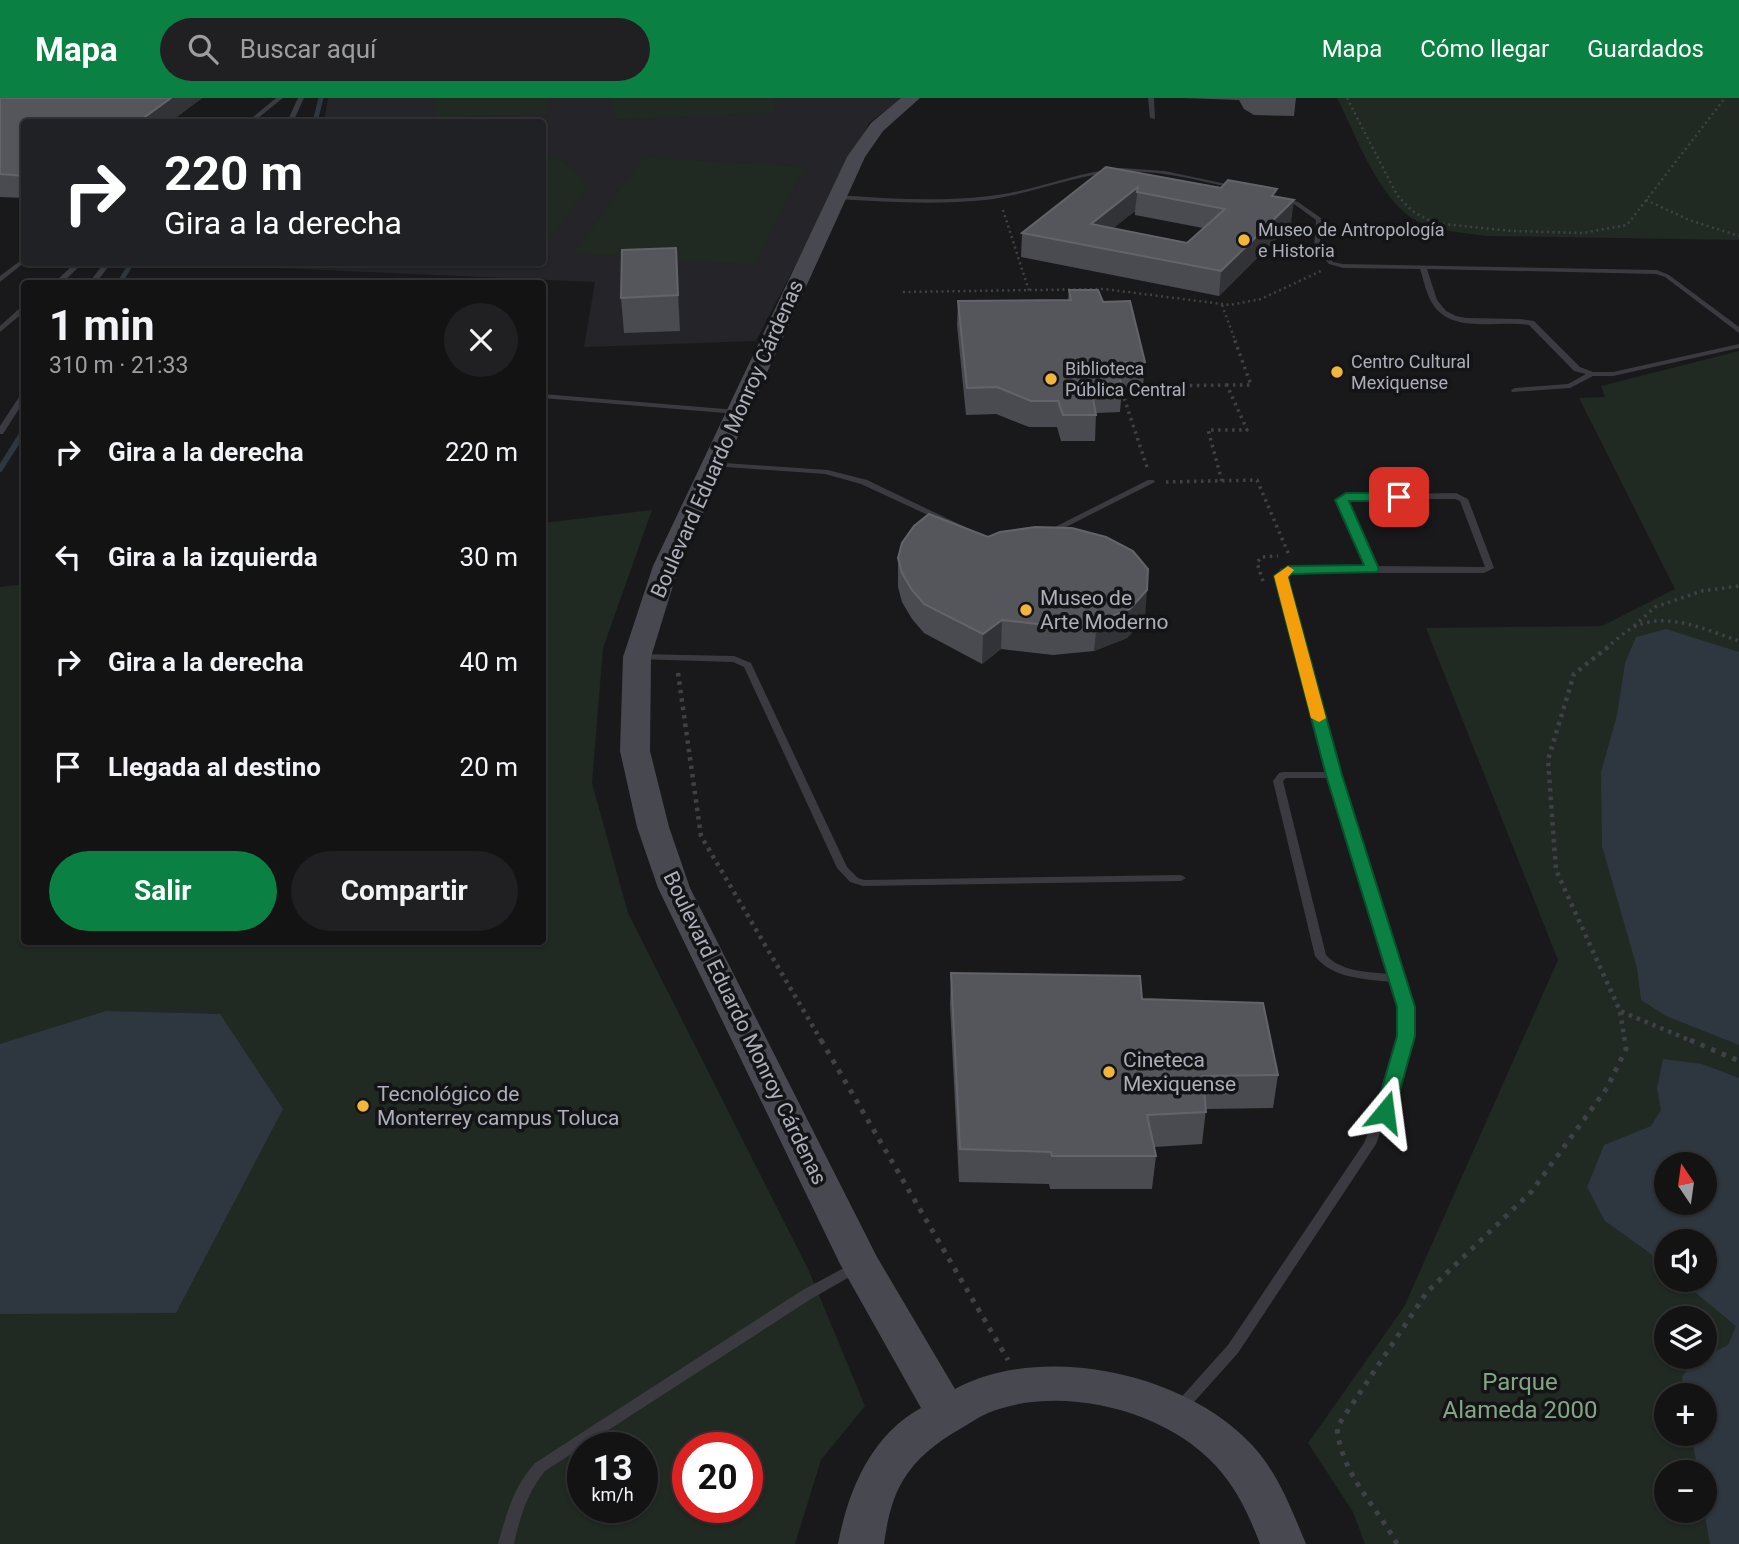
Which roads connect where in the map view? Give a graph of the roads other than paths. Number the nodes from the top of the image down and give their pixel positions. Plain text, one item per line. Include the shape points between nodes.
1 (280, 98) edge
2 (301, 98) edge
3 (911, 98) edge
4 (1151, 98) edge
5 (1153, 118) dead end
6 (254, 119) edge
7 (291, 119) edge
8 (836, 197) junction
9 (21, 262) edge
10 (76, 266) edge
11 (106, 266) edge
12 (1423, 267) junction
13 (0, 280) edge
14 (61, 280) edge
15 (94, 280) edge
16 (21, 312) edge
17 (0, 330) edge
18 (1739, 331) edge
19 (1739, 346) edge
20 (1592, 374) junction
21 (1515, 390) dead end
22 (546, 396) edge
23 (21, 400) edge
24 (737, 412) junction
25 (0, 432) edge
26 (713, 464) junction
27 (1152, 482) road end
28 (976, 534) edge
29 (1035, 539) edge
30 (1373, 569) junction
31 (637, 659) junction
32 (1334, 775) junction
33 (1181, 878) dead end
34 (1398, 979) junction
35 (860, 1264) junction
36 (946, 1412) junction
37 (1177, 1412) junction
38 (506, 1544) edge
39 (861, 1544) edge
40 (1283, 1544) edge

1 - 6 lane
2 - 7 lane
3 - 8 main road, Boulevard Eduardo Monroy Cárdenas via 877,128
4 - 5 lane
8 - 12 lane via 998,196 1106,171 1135,170 1277,196 1306,208 1319,219 1317,247 1334,265
8 - 24 main road, Boulevard Eduardo Monroy Cárdenas
9 - 13 lane
10 - 14 lane
11 - 15 lane
12 - 18 lane via 1657,272
12 - 20 lane via 1436,304 1449,317 1531,323 1577,369
16 - 17 lane
19 - 20 lane via 1613,374
20 - 21 lane via 1570,386
22 - 24 lane
23 - 25 lane
24 - 26 main road, Boulevard Eduardo Monroy Cárdenas
26 - 28 lane via 825,472 864,482
26 - 31 main road, Boulevard Eduardo Monroy Cárdenas via 666,566
27 - 29 lane
30 - 30 lane via 1342,500 1346,497 1464,499 1490,568
30 - 32 lane via 1281,573
31 - 33 lane via 734,659 748,664 842,868 854,880
31 - 35 main road, Boulevard Eduardo Monroy Cárdenas via 635,751 674,888
32 - 34 lane
32 - 34 lane via 1283,775 1278,781 1321,956 1336,970
34 - 37 lane via 1406,1007 1406,1036 1385,1112 1370,1144 1233,1349
35 - 36 main road, Boulevard Eduardo Monroy Cárdenas
35 - 38 lane via 540,1467 517,1499
36 - 37 main road via 983,1395 1023,1385 1062,1383 1101,1386
36 - 39 main road via 911,1438 884,1471 866,1510
37 - 40 main road via 1220,1441 1254,1478 1278,1523

